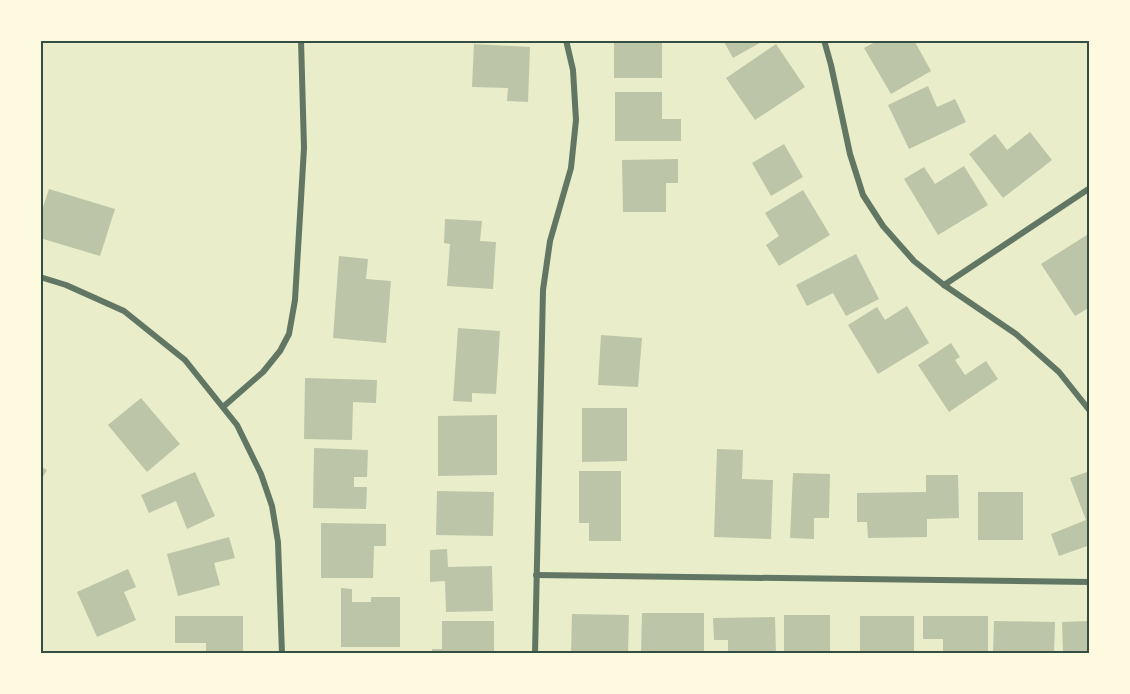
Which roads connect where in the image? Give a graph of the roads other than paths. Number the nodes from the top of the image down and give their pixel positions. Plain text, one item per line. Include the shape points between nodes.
1 (301, 40) edge
2 (566, 40) edge
3 (824, 40) edge
4 (1089, 188) edge
5 (40, 277) edge
6 (944, 285) junction
7 (224, 408) junction
8 (1089, 411) edge
9 (536, 575) junction
10 (1089, 582) edge
11 (282, 654) edge
12 (535, 654) edge

1 - 7 street via 304,148 295,300 289,334 263,372
2 - 9 street via 573,69 576,120 571,168 550,241 543,290
3 - 6 street via 863,195 883,226 914,261
4 - 6 street
5 - 7 street via 124,311 185,360
6 - 8 street via 1016,334 1059,372
7 - 11 street via 237,425 261,474 272,506 278,542
9 - 10 street
9 - 12 street

